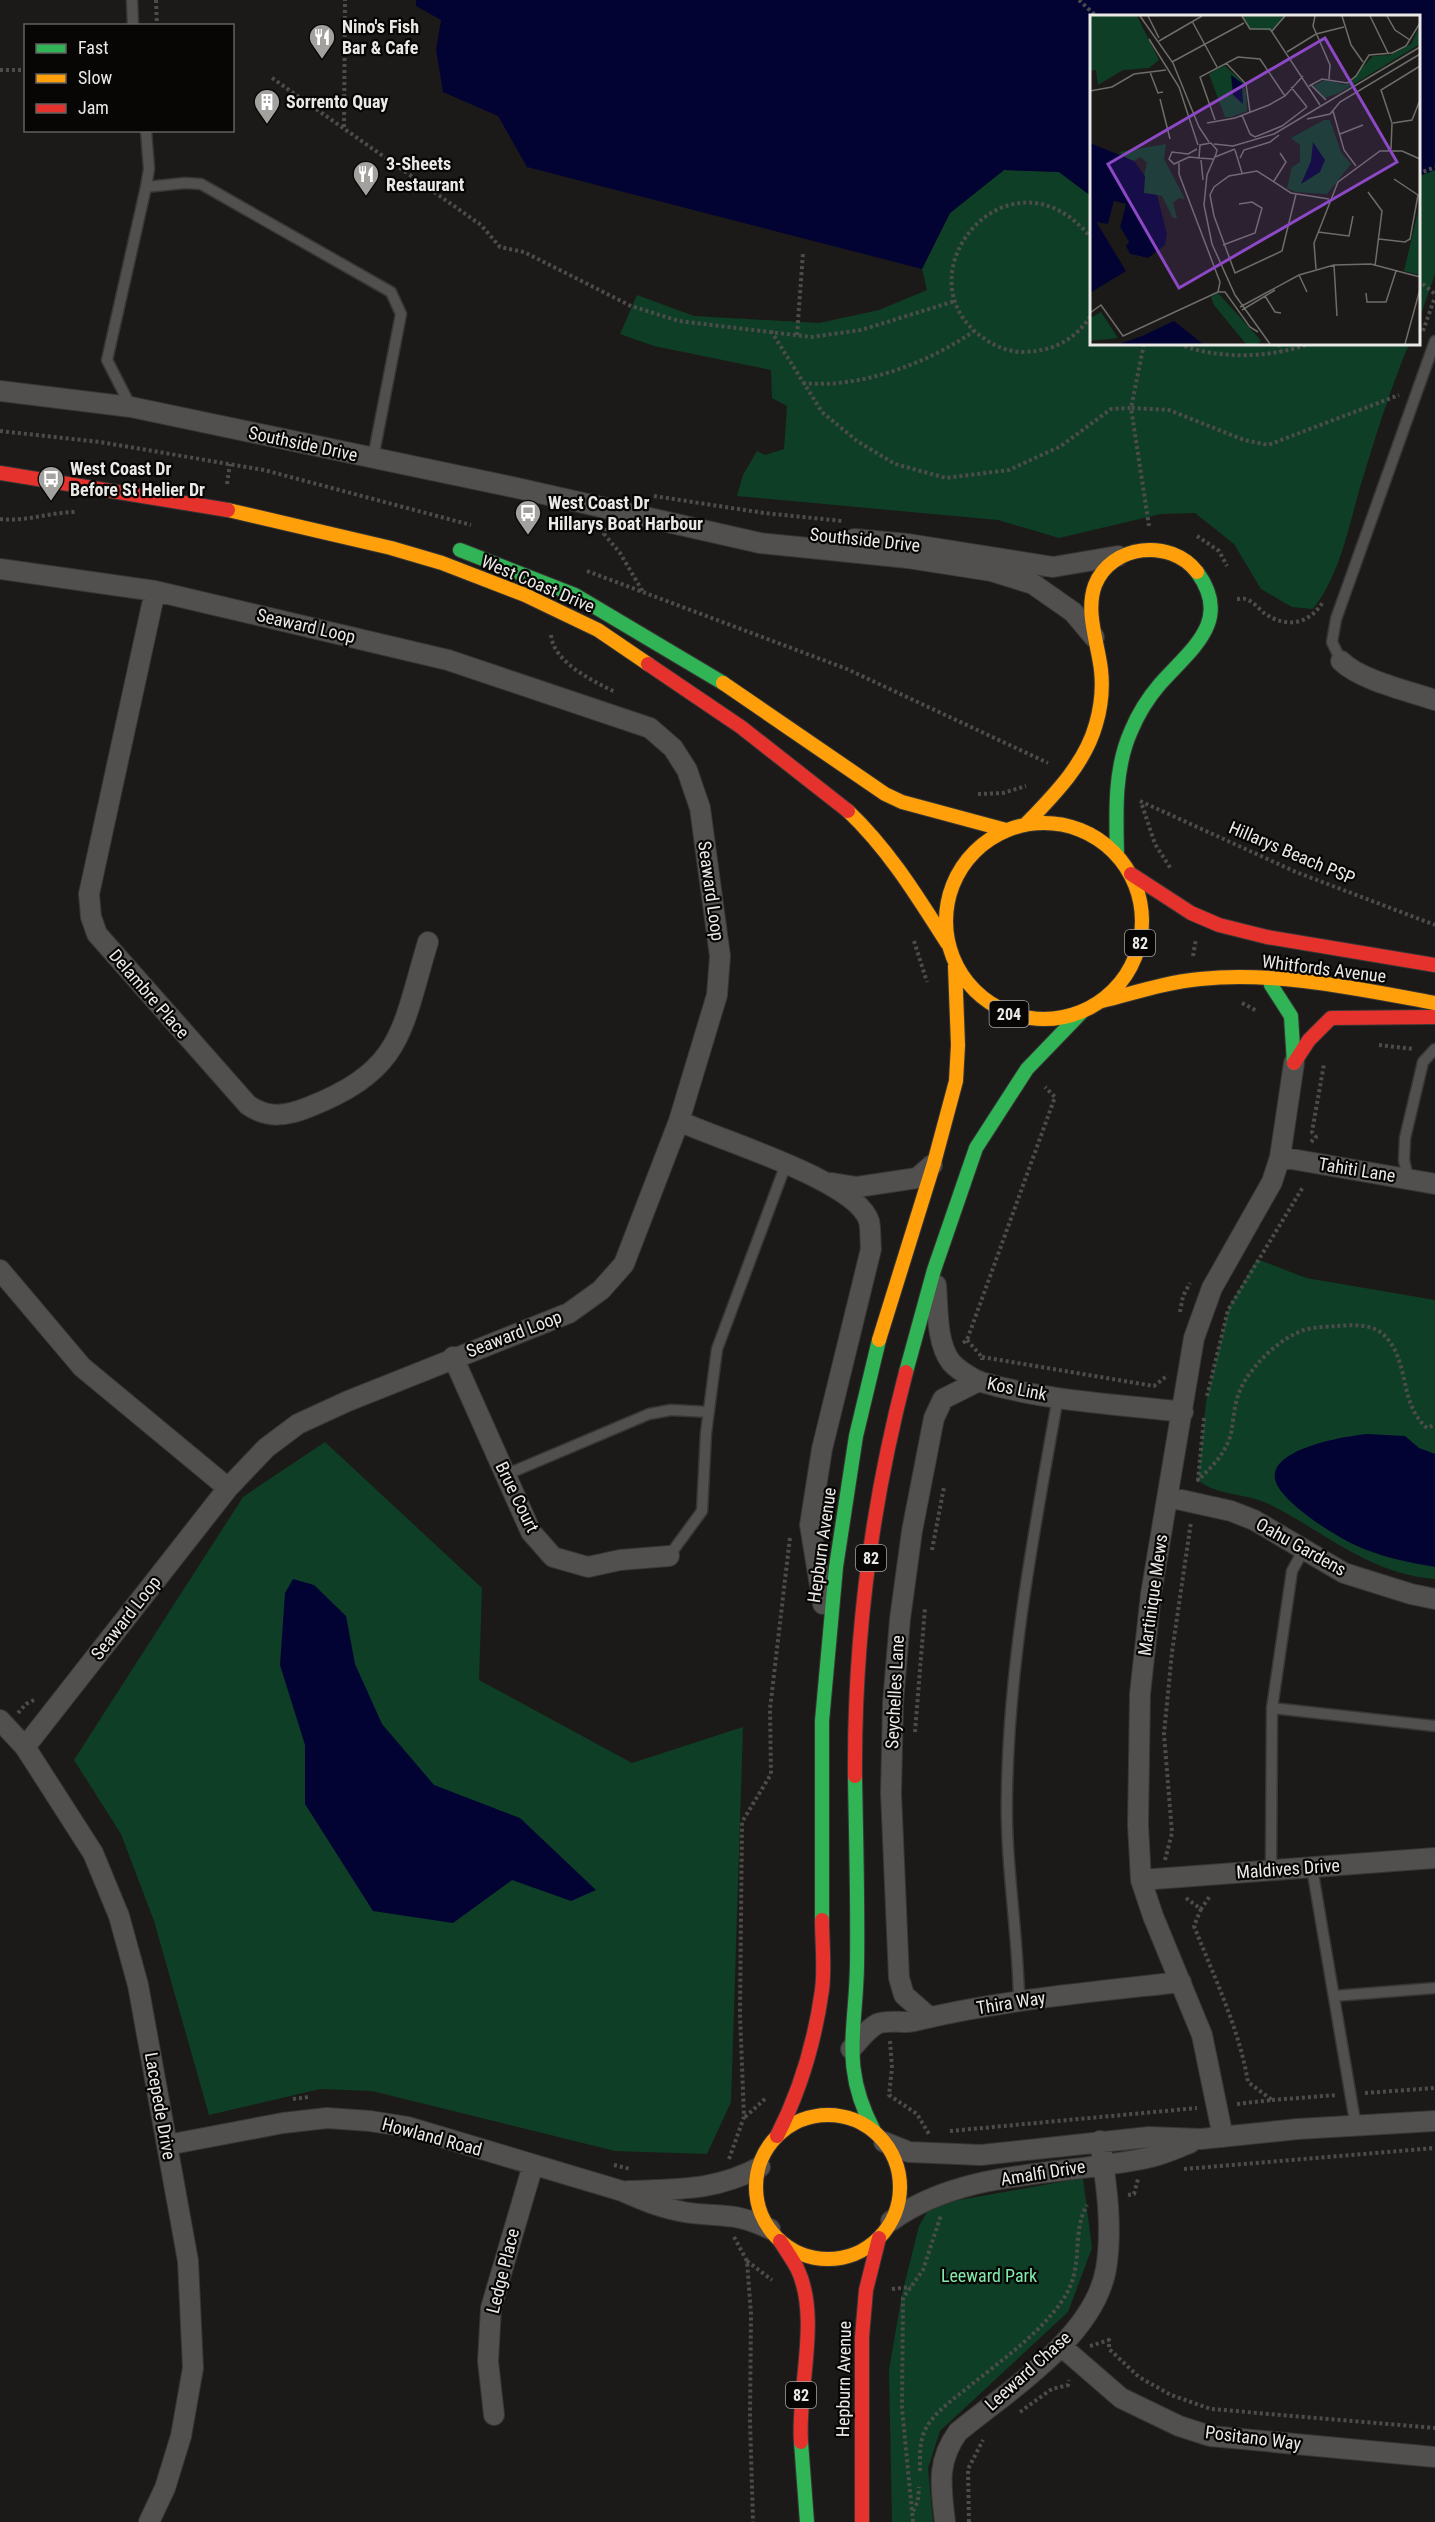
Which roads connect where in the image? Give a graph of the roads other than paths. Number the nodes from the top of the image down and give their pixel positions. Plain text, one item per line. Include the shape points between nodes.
1 (132, 0) edge
2 (133, 24) edge
3 (146, 132) edge
4 (146, 187) junction
5 (1435, 341) edge
6 (0, 392) edge
7 (131, 407) junction
8 (373, 458) junction
9 (0, 473) edge
10 (604, 507) junction
11 (450, 547) dead end
12 (1125, 555) junction
13 (0, 569) edge
14 (155, 591) junction
15 (1094, 637) junction
16 (1341, 661) joint
17 (1435, 700) edge
18 (1026, 824) junction
19 (1006, 830) junction
20 (1117, 854) junction
21 (1131, 874) junction
22 (429, 942) dead end
23 (947, 943) junction
24 (1435, 965) edge
25 (955, 966) junction
26 (1271, 978) junction
27 (1102, 1001) junction
28 (1435, 1004) edge
29 (1082, 1013) junction
30 (1435, 1017) edge
31 (1435, 1049) edge
32 (1294, 1063) junction
33 (679, 1121) junction
34 (1280, 1157) junction
35 (934, 1163) junction
36 (786, 1164) junction
37 (1408, 1178) junction
38 (821, 1180) junction
39 (1435, 1184) edge
40 (0, 1270) edge
41 (934, 1270) junction
42 (453, 1357) junction
43 (979, 1381) junction
44 (1058, 1397) junction
45 (709, 1412) junction
46 (1183, 1412) junction
47 (505, 1475) junction
48 (228, 1488) junction
49 (1168, 1497) junction
50 (1304, 1549) junction
51 (669, 1556) joint
52 (1435, 1599) edge
53 (829, 1636) junction
54 (1272, 1708) junction
55 (3, 1723) edge
56 (1435, 1726) edge
57 (25, 1747) junction
58 (1435, 1858) edge
59 (1312, 1868) junction
60 (1271, 1871) junction
61 (1141, 1880) junction
62 (1181, 1982) junction
63 (1435, 1988) edge
64 (1334, 1996) junction
65 (1020, 2000) junction
66 (929, 2017) junction
67 (851, 2049) junction
68 (1435, 2121) edge
69 (1356, 2127) junction
70 (777, 2136) junction
71 (879, 2136) junction
72 (1223, 2137) junction
73 (1201, 2139) junction
74 (1100, 2141) junction
75 (167, 2145) junction
76 (1104, 2163) junction
77 (533, 2165) junction
78 (760, 2167) junction
79 (622, 2191) junction
80 (891, 2221) junction
81 (775, 2235) junction
82 (879, 2238) junction
83 (1069, 2352) junction
84 (494, 2415) dead end
85 (1435, 2457) edge
86 (149, 2522) edge
87 (807, 2522) edge
88 (862, 2522) edge
89 (945, 2522) edge

1 - 2 lane
3 - 4 lane
4 - 7 lane via 107,360
4 - 8 lane via 201,184 391,292 400,314
5 - 16 lane via 1336,619 1332,642
6 - 7 street, Southside Drive
7 - 8 street, Southside Drive
8 - 10 street, Southside Drive
9 - 23 main road, West Coast Drive via 216,507 391,548 525,595 598,630 741,727 838,801 875,837
10 - 12 street, Southside Drive via 759,530 908,544 1053,567
10 - 15 street, Southside Drive via 760,543 991,571 1033,584 1073,612
11 - 19 main road, West Coast Drive via 575,595 721,682 885,794
12 - 15 main road, 82 via 1100,574 1094,592
12 - 20 main road, 82 via 1157,550 1189,561 1210,591 1213,616 1202,643 1152,693 1123,745 1116,795
13 - 14 street, Seaward Loop
14 - 22 street, Delambre Place via 89,894 97,934 248,1105 259,1113 274,1116 329,1099 363,1081 382,1064 399,1038
14 - 33 street, Seaward Loop via 448,660 630,720 650,728 674,748 687,770 699,808 720,956 717,995
15 - 18 main road, 82 via 1102,685 1089,744 1072,776
16 - 17 street via 1371,678
18 - 19 main road, 82
18 - 20 main road, 82 via 1070,827 1090,834
19 - 23 main road, 82 via 977,849 956,876 946,909
20 - 21 main road, 82
21 - 24 main road, Whitfords Avenue via 1219,925 1267,937
21 - 27 main road, 82 via 1143,920 1140,943 1119,985
23 - 25 main road, 82
25 - 29 main road, 204 via 977,995 1009,1014 1045,1020
25 - 35 main road, Hepburn Avenue / 82 via 956,1081
26 - 27 main road, Whitfords Avenue via 1189,980
26 - 28 main road, Whitfords Avenue
26 - 32 main road via 1271,985 1291,1016
27 - 29 main road, 82
29 - 41 main road, 82 via 1027,1069 976,1148
30 - 32 main road via 1331,1018 1309,1040
31 - 37 lane via 1423,1062 1406,1138 1404,1160
32 - 34 street, Martinique Mews
33 - 36 street
33 - 42 street, Seaward Loop via 624,1264 602,1290 569,1313
34 - 37 street, Tahiti Lane
34 - 46 street, Martinique Mews via 1261,1205 1202,1311
35 - 38 street via 917,1178 857,1187
35 - 53 main road, Hepburn Avenue / 82 via 880,1335 856,1436
36 - 38 street
36 - 45 lane via 717,1348
37 - 39 street, Tahiti Lane
38 - 53 street via 852,1200 869,1220 871,1248 822,1449 810,1525
40 - 48 street via 82,1367
41 - 43 street, Kos Link via 942,1338 948,1356
41 - 67 main road, 82 via 883,1475 866,1595 855,1733 857,1967
42 - 47 street, Brue Court
42 - 48 street, Seaward Loop via 298,1424 266,1448
43 - 44 street, Kos Link
43 - 66 street, Seychelles Lane via 944,1399 934,1418 912,1531 892,1702 891,1793 899,1978 904,1995
44 - 46 street, Kos Link
44 - 65 lane via 1012,1695 1006,1823
45 - 47 lane via 671,1410 649,1414
45 - 51 lane via 702,1511
46 - 49 street, Martinique Mews
47 - 51 street, Brue Court via 531,1532 553,1557 588,1567
48 - 57 street, Seaward Loop
49 - 50 street, Oahu Gardens via 1254,1520
49 - 61 street, Martinique Mews via 1151,1594 1140,1694
50 - 52 street, Oahu Gardens via 1344,1573
50 - 54 lane via 1292,1571
53 - 70 main road, Hepburn Avenue / 82 via 822,1721 822,1988 793,2105
54 - 56 lane
54 - 60 lane
55 - 57 street, Lacepede Drive
57 - 75 street, Lacepede Drive via 93,1853 119,1916 138,1985
58 - 59 street, Maldives Drive
59 - 60 street, Maldives Drive
59 - 64 lane
60 - 61 street, Maldives Drive
61 - 62 street, Martinique Mews
62 - 65 street, Thira Way
62 - 72 street, Martinique Mews via 1202,2035
63 - 64 lane
64 - 69 lane
65 - 66 street, Thira Way
66 - 67 street, Thira Way via 878,2024
67 - 71 main road, 82 via 863,2110
68 - 69 street, Amalfi Drive
69 - 72 street, Amalfi Drive
70 - 71 main road, 82 via 796,2123 817,2116 847,2117
70 - 78 main road, 82
71 - 74 street, Amalfi Drive via 909,2152 935,2155 981,2155
71 - 80 main road, 82 via 897,2167 900,2181
72 - 73 street, Amalfi Drive
73 - 74 street, Amalfi Drive via 1149,2137
73 - 76 street, Amalfi Drive via 1151,2157
74 - 76 street, Leeward Chase
75 - 77 street, Howland Road via 283,2122 327,2118 408,2127
75 - 86 street, Lacepede Drive via 188,2261 193,2368 174,2463
76 - 80 street, Amalfi Drive via 985,2182 915,2204
76 - 83 street, Leeward Chase via 1108,2197 1106,2270
77 - 79 street, Howland Road
77 - 84 street, Ledge Place via 491,2308 488,2361
78 - 79 street, Howland Road via 729,2183
78 - 81 main road, 82 via 757,2199
79 - 81 street, Howland Road via 650,2204 685,2212 748,2218
80 - 82 main road, 82
81 - 82 main road, 82 via 793,2250 823,2259 853,2254
81 - 87 main road, Hepburn Avenue / 82 via 798,2270 806,2302 808,2333 800,2425
82 - 88 main road, Hepburn Avenue / 82 via 866,2290 862,2337
83 - 85 street, Positano Way via 1121,2398 1210,2436
83 - 89 street, Leeward Chase via 958,2432 946,2448 941,2486

